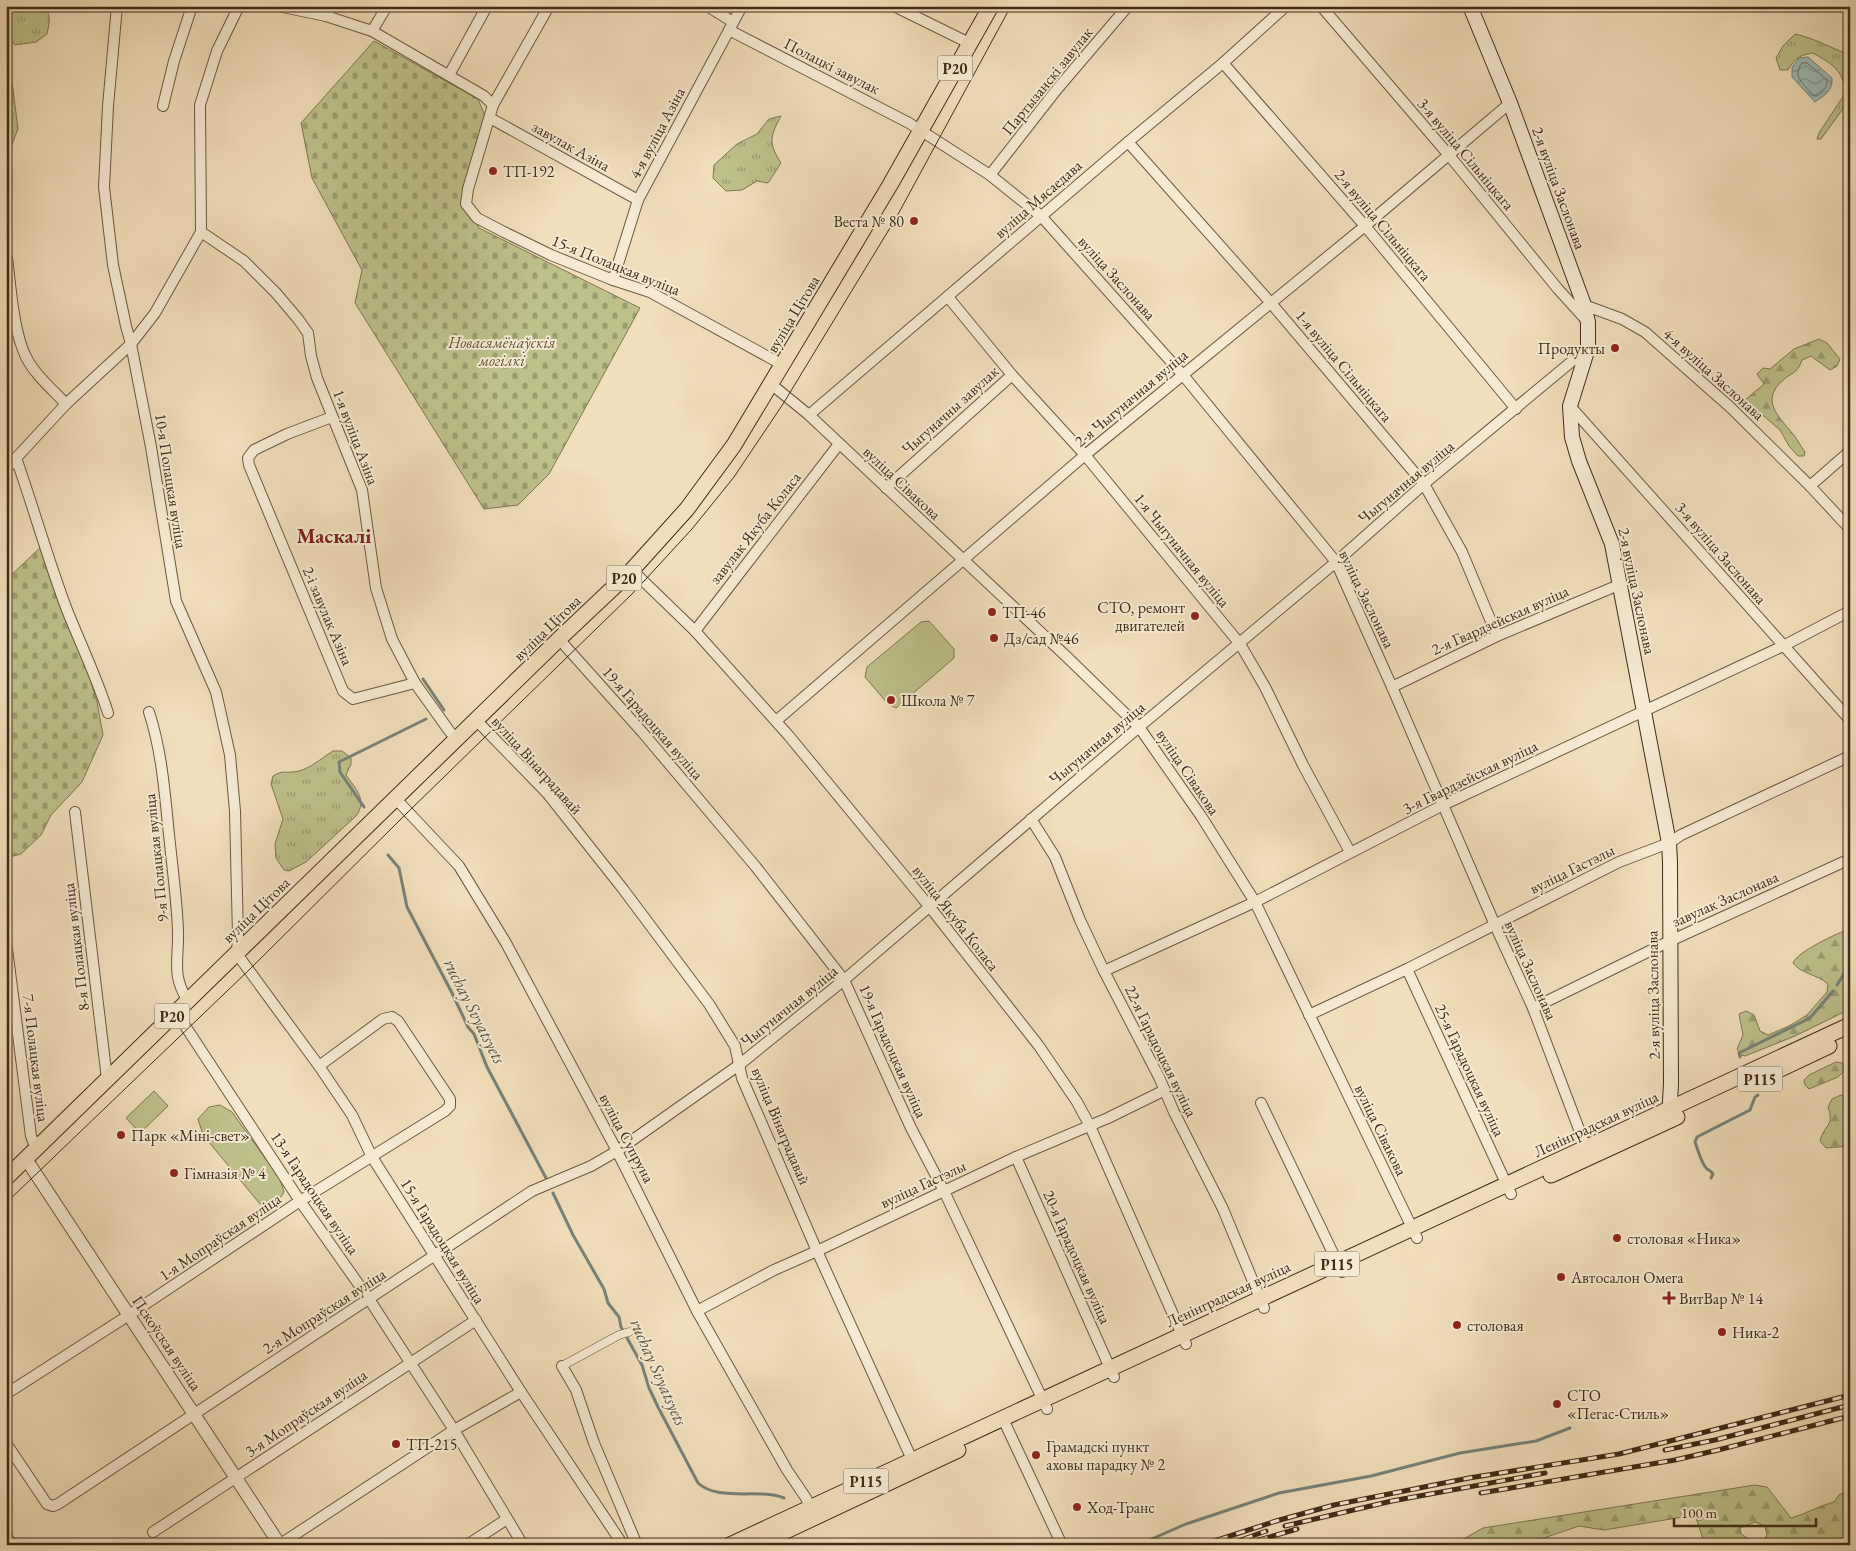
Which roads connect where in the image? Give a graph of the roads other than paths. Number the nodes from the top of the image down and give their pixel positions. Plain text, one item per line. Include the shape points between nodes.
1 (117, 6) edge
2 (192, 6) edge
3 (239, 6) edge
4 (278, 6) edge
5 (387, 6) edge
6 (487, 6) edge
7 (549, 6) edge
8 (706, 6) edge
9 (742, 6) edge
10 (894, 6) edge
11 (991, 6) edge
12 (1128, 6) edge
13 (1286, 6) edge
14 (1321, 6) edge
15 (1470, 6) edge
16 (328, 11) edge
17 (731, 26) junction
18 (372, 31) junction
19 (969, 43) junction
20 (1223, 63) junction
21 (449, 75) junction
22 (1510, 103) junction
23 (493, 104) junction
24 (163, 106) dead end
25 (490, 118) junction
26 (920, 130) junction
27 (1128, 142) junction
28 (1448, 154) junction
29 (990, 175) junction
30 (638, 200) junction
31 (1041, 216) junction
32 (1365, 226) junction
33 (201, 232) junction
34 (7, 258) edge
35 (613, 280) junction
36 (948, 297) junction
37 (1270, 302) junction
38 (1584, 305) junction
39 (1588, 322) junction
40 (131, 344) junction
41 (1588, 348) junction
42 (783, 365) junction
43 (1012, 375) junction
44 (1183, 375) junction
45 (771, 384) junction
46 (66, 404) junction
47 (1570, 406) junction
48 (1516, 409) junction
49 (809, 416) junction
50 (332, 417) junction
51 (839, 444) junction
52 (1850, 451) edge
53 (1085, 455) junction
54 (16, 458) junction
55 (6, 469) edge
56 (1424, 484) junction
57 (1810, 486) junction
58 (886, 488) junction
59 (1850, 529) edge
60 (964, 561) junction
61 (1336, 562) junction
62 (632, 570) junction
63 (1621, 584) junction
64 (1850, 611) edge
65 (695, 631) junction
66 (1497, 636) junction
67 (559, 639) junction
68 (1240, 644) junction
69 (1783, 646) junction
70 (415, 683) junction
71 (1392, 687) junction
72 (1644, 711) junction
73 (149, 712) dead end
74 (108, 713) dead end
75 (476, 720) junction
76 (1850, 720) edge
77 (776, 721) junction
78 (1139, 727) junction
79 (457, 739) junction
80 (1850, 756) edge
81 (396, 799) junction
82 (1443, 806) junction
83 (75, 812) dead end
84 (1031, 819) junction
85 (1669, 843) junction
86 (1350, 852) junction
87 (1850, 859) edge
88 (1255, 902) junction
89 (929, 906) junction
90 (1494, 925) junction
91 (6, 941) edge
92 (1670, 941) junction
93 (236, 954) junction
94 (1407, 969) junction
95 (1104, 971) junction
96 (844, 980) junction
97 (188, 1001) junction
98 (1533, 1008) junction
99 (176, 1012) junction
100 (1309, 1015) junction
101 (1850, 1025) edge
102 (1850, 1036) edge
103 (739, 1065) junction
104 (319, 1066) junction
105 (107, 1079) junction
106 (1165, 1090) junction
107 (1261, 1103) dead end
108 (1669, 1115) junction
109 (1090, 1126) junction
110 (617, 1151) junction
111 (1588, 1152) junction
112 (31, 1154) junction
113 (372, 1157) junction
114 (1016, 1157) junction
115 (6, 1178) edge
116 (1509, 1189) junction
117 (944, 1191) junction
118 (300, 1201) junction
119 (1415, 1234) junction
120 (817, 1251) junction
121 (435, 1256) junction
122 (1340, 1268) junction
123 (369, 1299) junction
124 (1262, 1304) junction
125 (697, 1311) junction
126 (129, 1315) junction
127 (476, 1320) junction
128 (629, 1332) dead end
129 (1184, 1339) junction
130 (409, 1362) junction
131 (562, 1366) joint
132 (1112, 1373) junction
133 (521, 1392) junction
134 (6, 1394) edge
135 (1045, 1405) junction
136 (195, 1414) junction
137 (1006, 1423) junction
138 (454, 1430) junction
139 (6, 1442) edge
140 (915, 1465) junction
141 (236, 1479) junction
142 (813, 1512) junction
143 (507, 1519) junction
144 (154, 1532) dead end
145 (6, 1535) edge
146 (12, 1545) edge
147 (279, 1545) edge
148 (467, 1545) edge
149 (523, 1545) edge
150 (623, 1545) edge
151 (637, 1545) edge
152 (730, 1545) edge
153 (756, 1545) edge
154 (1062, 1545) edge

1 - 40 street, 10-я Полацкая вуліца via 104,187 114,265
2 - 24 street
3 - 33 street via 217,51 200,105
4 - 16 street
5 - 18 street
6 - 21 street
7 - 23 street
8 - 17 street, Полацкі завулак
9 - 17 street, 4-я вуліца Азіна
10 - 19 street
11 - 19 main road, вуліца Цітова / Р20
12 - 29 street, Партызанскі завулак
13 - 20 street, вуліца Мясаедава
14 - 28 street, 3-я вуліца Сільніцкага
15 - 22 main road, 2-я вуліца Заслонава
16 - 18 street
17 - 26 street, Полацкі завулак
17 - 30 street, 4-я вуліца Азіна
18 - 21 street
19 - 26 main road, вуліца Цітова / Р20
20 - 27 street, вуліца Мясаедава
20 - 32 street, 2-я вуліца Сільніцкага
21 - 23 street
22 - 28 street, 2-я Чыгуначная вуліца
22 - 38 main road, 2-я вуліца Заслонава
23 - 25 street
25 - 30 street, завулак Азіна
25 - 35 street, 15-я Полацкая вуліца via 466,204 477,218 504,232
26 - 29 street, вуліца Заслонава
26 - 42 main road, вуліца Цітова / Р20
27 - 31 street, вуліца Мясаедава
27 - 37 street, 1-я вуліца Сільніцкага
28 - 32 street, 2-я Чыгуначная вуліца
28 - 39 street, 3-я вуліца Сільніцкага
29 - 31 street, вуліца Заслонава
30 - 35 street, 4-я вуліца Азіна
31 - 36 street, вуліца Мясаедава
31 - 44 street, вуліца Заслонава
32 - 37 street, 2-я Чыгуначная вуліца
32 - 48 street, 2-я вуліца Сільніцкага
33 - 40 street via 155,313
33 - 50 street, 1-я вуліца Азіна via 244,262 298,319 308,334 311,356
34 - 46 street via 19,340 39,376
35 - 42 street, 15-я Полацкая вуліца via 675,304
36 - 43 street, 1-я Чыгуначная вуліца
36 - 49 street, вуліца Мясаедава
37 - 44 street, 2-я Чыгуначная вуліца
37 - 56 street, 1-я вуліца Сільніцкага
38 - 39 main road, 2-я вуліца Заслонава
38 - 57 street, 4-я вуліца Заслонава via 1645,332 1730,407
39 - 41 main road, 2-я вуліца Заслонава
40 - 46 street
40 - 93 street, 10-я Полацкая вуліца via 176,601 216,692 230,755 235,811
41 - 47 main road, 2-я вуліца Заслонава
41 - 48 street, Чыгуначная вуліца
42 - 45 main road, вуліца Цітова / Р20
43 - 53 street, 1-я Чыгуначная вуліца
43 - 58 street, Чыгуначны завулак
44 - 53 street, 2-я Чыгуначная вуліца
44 - 61 street, вуліца Заслонава
45 - 49 street, вуліца Сівакова
45 - 62 main road, вуліца Цітова / Р20 via 718,468
46 - 54 street
47 - 63 main road, 2-я вуліца Заслонава via 1572,437 1612,544
47 - 69 street, 3-я вуліца Заслонава
48 - 56 street, Чыгуначная вуліца
49 - 51 street, вуліца Сівакова
50 - 70 street, 1-я вуліца Азіна via 362,490 378,597 392,639
50 - 70 street, 2-і завулак Азіна via 254,450 248,458 249,465 343,691 353,698
51 - 58 street, вуліца Сівакова
51 - 65 street, завулак Якуба Коласа
52 - 57 street
53 - 60 street, 2-я Чыгуначная вуліца
53 - 68 street, 1-я Чыгуначная вуліца
54 - 55 street
54 - 74 street via 67,609
56 - 61 street, Чыгуначная вуліца
56 - 66 street, 1-я вуліца Сільніцкага via 1462,552
57 - 59 street, 4-я вуліца Заслонава
58 - 60 street, вуліца Сівакова
60 - 77 street, 2-я Чыгуначная вуліца
60 - 78 street, вуліца Сівакова
61 - 68 street, Чыгуначная вуліца
61 - 71 street, вуліца Заслонава
62 - 65 street, вуліца Якуба Коласа
62 - 67 main road, вуліца Цітова / Р20
63 - 66 street, 2-я Гвардзейская вуліца
63 - 72 main road, 2-я вуліца Заслонава
64 - 69 street, 3-я Гвардзейская вуліца
65 - 77 street, вуліца Якуба Коласа
66 - 71 street, 2-я Гвардзейская вуліца
67 - 75 main road, вуліца Цітова / Р20
67 - 96 street, 19-я Гарадоцкая вуліца via 644,733 756,867
68 - 78 street, Чыгуначная вуліца
68 - 86 street, 1-я Чыгуначная вуліца
69 - 72 street, 3-я Гвардзейская вуліца
69 - 76 street, 3-я вуліца Заслонава
70 - 79 street, 1-я вуліца Азіна
71 - 82 street, вуліца Заслонава
72 - 82 street, 3-я Гвардзейская вуліца
72 - 85 main road, 2-я вуліца Заслонава
73 - 97 street, 9-я Полацкая вуліца via 162,764 178,932 177,976
75 - 79 main road, вуліца Цітова / Р20
75 - 103 street, вуліца Вінаградавай via 547,793 623,889 709,1004 735,1046
77 - 89 street, вуліца Якуба Коласа
78 - 84 street, Чыгуначная вуліца
78 - 88 street, вуліца Сівакова via 1201,816
79 - 81 main road, вуліца Цітова / Р20
80 - 85 street, вуліца Гастэлы
81 - 93 main road, вуліца Цітова / Р20
81 - 110 street, вуліца Супруна via 459,866 506,943
82 - 86 street, 3-я Гвардзейская вуліца
82 - 90 street, вуліца Заслонава
83 - 105 street, 8-я Полацкая вуліца
84 - 89 street, Чыгуначная вуліца
84 - 95 street, 22-я Гарадоцкая вуліца via 1055,857
85 - 90 street, вуліца Гастэлы via 1618,862
85 - 92 main road, 2-я вуліца Заслонава
86 - 88 street, 3-я Гвардзейская вуліца
87 - 92 street, завулак Заслонава
88 - 95 street, 3-я Гвардзейская вуліца
88 - 100 street, вуліца Сівакова
89 - 96 street, Чыгуначная вуліца
89 - 109 street, вуліца Якуба Коласа via 1038,1046
90 - 94 street, вуліца Гастэлы
90 - 98 street, вуліца Заслонава
91 - 112 street, 7-я Полацкая вуліца
92 - 98 street, завулак Заслонава
92 - 108 main road, 2-я вуліца Заслонава
93 - 97 main road, вуліца Цітова / Р20
93 - 104 street, 15-я Гарадоцкая вуліца
94 - 100 street, вуліца Гастэлы
94 - 116 street, 25-я Гарадоцкая вуліца
95 - 106 street, 22-я Гарадоцкая вуліца
96 - 103 street, Чыгуначная вуліца
96 - 117 street, 19-я Гарадоцкая вуліца via 911,1128
97 - 99 main road, вуліца Цітова / Р20
98 - 111 street, вуліца Заслонава
99 - 105 main road, вуліца Цітова / Р20
99 - 118 street, 13-я Гарадоцкая вуліца
100 - 119 street, вуліца Сівакова
101 - 108 main road, Ленінградская вуліца / Р115
102 - 108 main road, Ленінградская вуліца / Р115
103 - 110 street, Чыгуначная вуліца
103 - 120 street, вуліца Вінаградавай
104 - 113 street, 15-я Гарадоцкая вуліца via 352,1115
104 - 113 street, 1-я Мопраўская вуліца via 383,1019 392,1017 398,1021 450,1099 450,1106 445,1111
105 - 112 main road, вуліца Цітова / Р20
106 - 109 street, вуліца Гастэлы
106 - 124 street, 22-я Гарадоцкая вуліца via 1223,1209
107 - 122 street
108 - 111 main road, Ленінградская вуліца / Р115
109 - 114 street, вуліца Гастэлы
109 - 129 street, вуліца Якуба Коласа
110 - 121 street, 2-я Мопраўская вуліца via 591,1166 532,1191
110 - 125 street, вуліца Супруна
111 - 116 main road, Ленінградская вуліца / Р115
112 - 115 main road, вуліца Цітова / Р20
112 - 126 street, Пскоўская вуліца
113 - 118 street, 1-я Мопраўская вуліца
113 - 121 street, 15-я Гарадоцкая вуліца
114 - 117 street, вуліца Гастэлы
114 - 132 street, 20-я Гарадоцкая вуліца
116 - 119 main road, Ленінградская вуліца / Р115
117 - 120 street, вуліца Гастэлы
117 - 135 street, 19-я Гарадоцкая вуліца
118 - 123 street, 13-я Гарадоцкая вуліца
118 - 126 street, 1-я Мопраўская вуліца
119 - 122 main road, Ленінградская вуліца / Р115
120 - 125 street, вуліца Гастэлы
120 - 140 street, вуліца Вінаградавай
121 - 123 street, 2-я Мопраўская вуліца
121 - 127 street, 15-я Гарадоцкая вуліца
122 - 124 main road, Ленінградская вуліца / Р115
123 - 130 street, 13-я Гарадоцкая вуліца
123 - 136 street, 2-я Мопраўская вуліца
124 - 129 main road, Ленінградская вуліца / Р115
125 - 142 street, вуліца Супруна
126 - 134 street, 1-я Мопраўская вуліца
126 - 136 street, Пскоўская вуліца
127 - 130 street, 3-я Мопраўская вуліца
127 - 133 street, 15-я Гарадоцкая вуліца
128 - 131 street
129 - 132 main road, Ленінградская вуліца / Р115
130 - 138 street, 13-я Гарадоцкая вуліца
130 - 141 street, 3-я Мопраўская вуліца
131 - 151 street via 576,1390 594,1443
132 - 135 main road, Ленінградская вуліца / Р115
133 - 138 street
133 - 150 street, 15-я Гарадоцкая вуліца
135 - 137 main road, Ленінградская вуліца / Р115
136 - 139 street, 2-я Мопраўская вуліца via 53,1506 47,1504
136 - 141 street, Пскоўская вуліца
137 - 140 main road, Ленінградская вуліца / Р115
137 - 154 street
138 - 143 street, 13-я Гарадоцкая вуліца
138 - 147 street
140 - 142 main road, Ленінградская вуліца / Р115
141 - 144 street, 3-я Мопраўская вуліца
141 - 147 street, Пскоўская вуліца
142 - 152 main road, Ленінградская вуліца / Р115
142 - 153 main road, Ленінградская вуліца / Р115
143 - 148 street
143 - 149 street, 13-я Гарадоцкая вуліца
145 - 146 street

